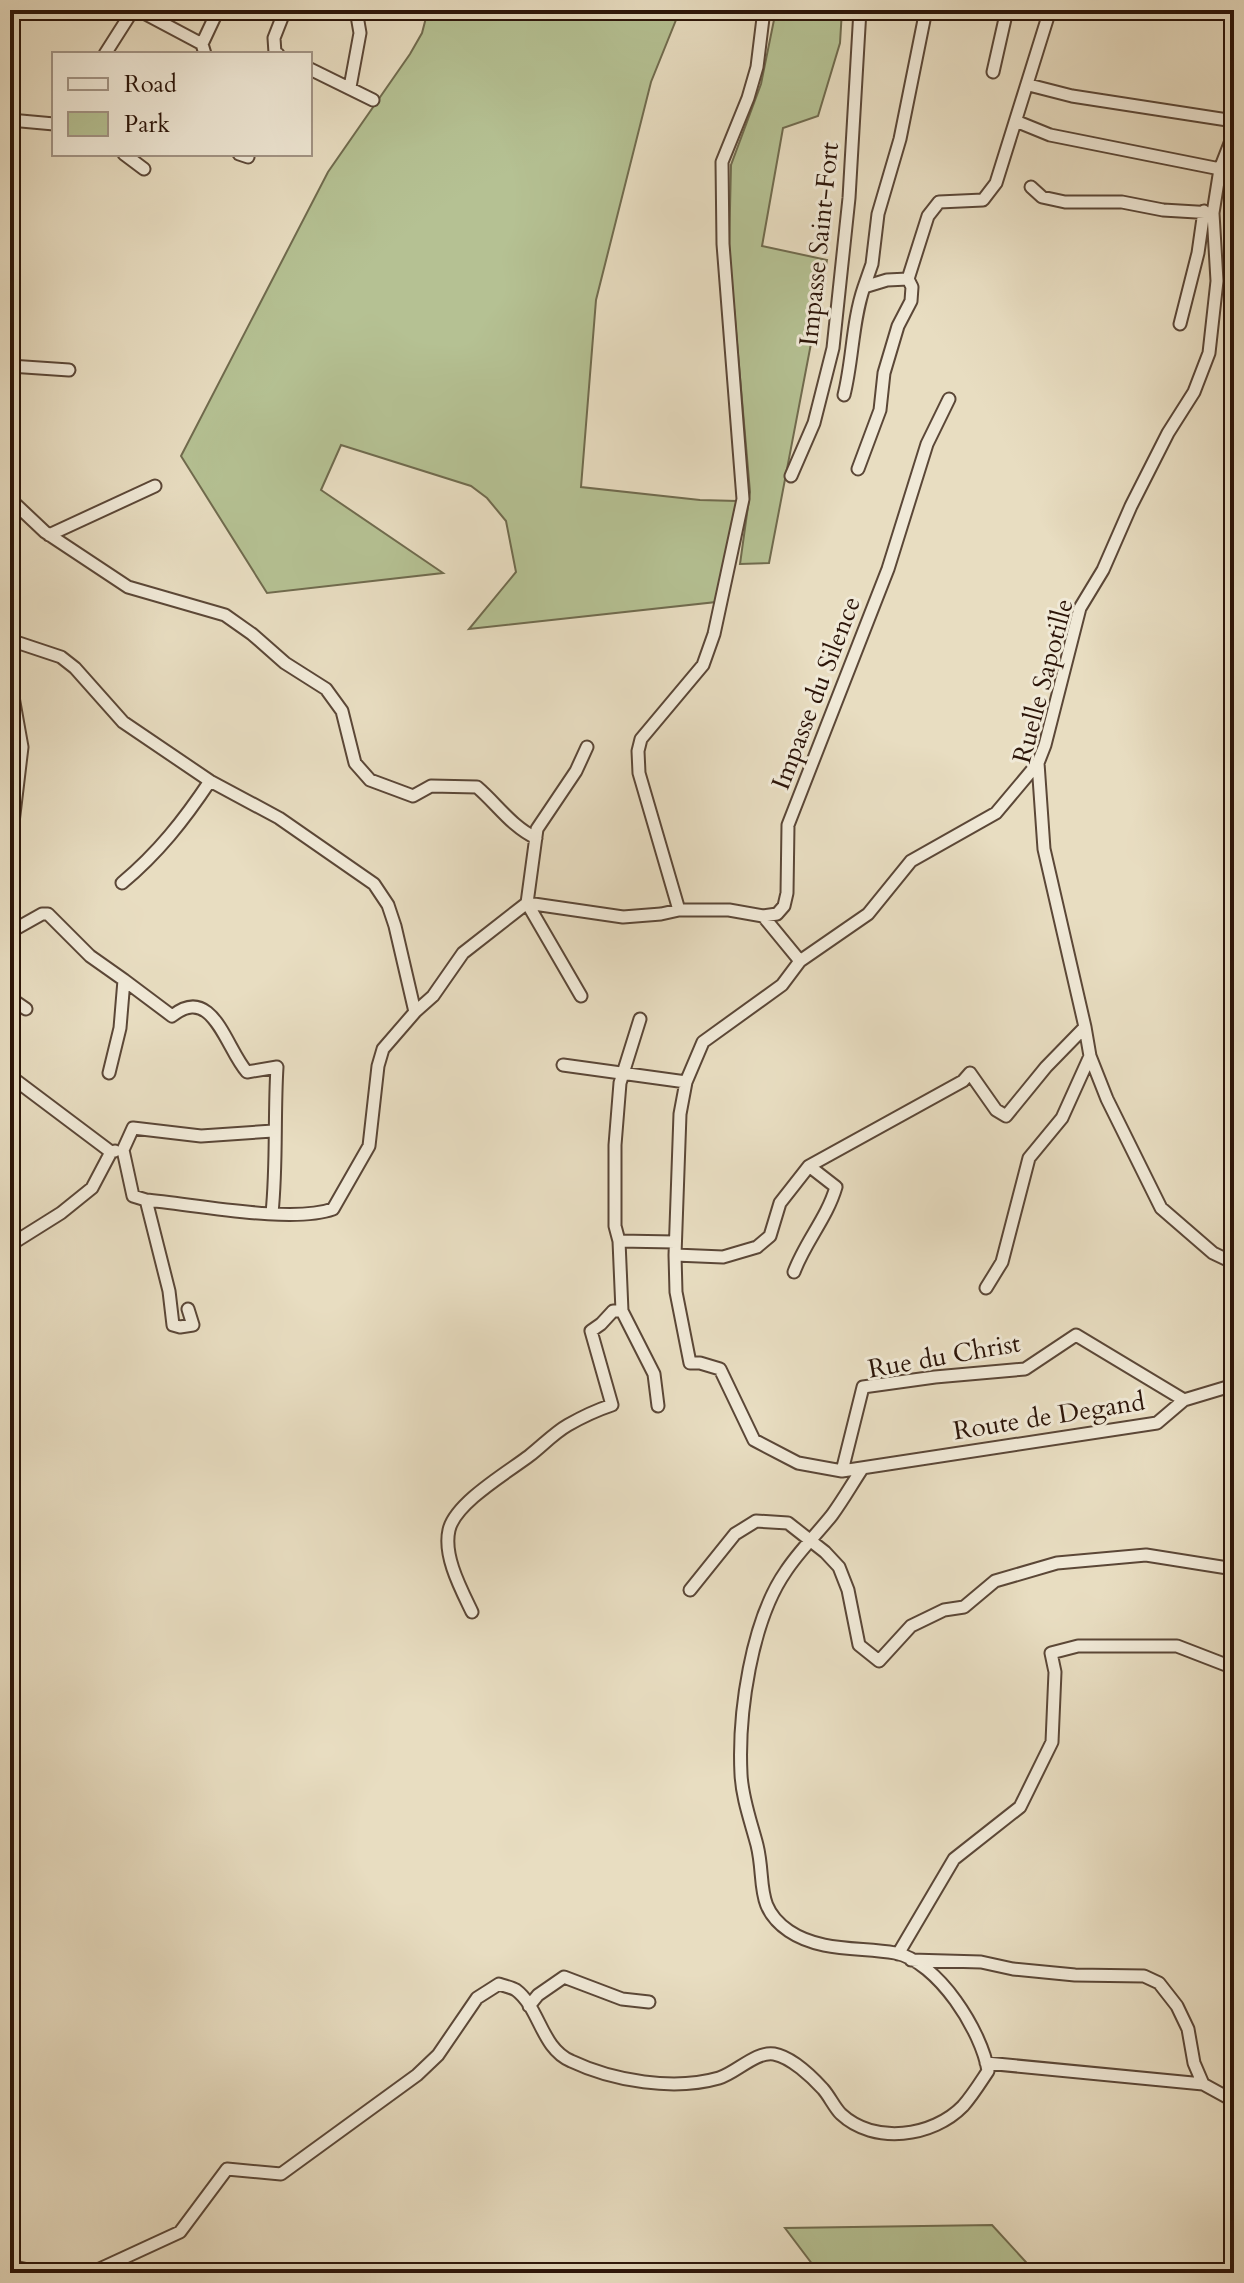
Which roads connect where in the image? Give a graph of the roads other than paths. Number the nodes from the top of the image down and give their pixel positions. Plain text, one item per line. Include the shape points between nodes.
1 (136, 10) edge
2 (218, 10) edge
3 (285, 10) edge
4 (356, 10) edge
5 (764, 10) edge
6 (860, 10) edge
7 (926, 10) edge
8 (1007, 10) edge
9 (1050, 10) edge
10 (204, 49) edge
11 (106, 52) edge
12 (275, 52) edge
13 (312, 70) edge
14 (993, 72) dead end
15 (1029, 85) junction
16 (350, 87) junction
17 (373, 100) dead end
18 (10, 120) edge
19 (1234, 121) edge
20 (1018, 122) junction
21 (52, 124) edge
22 (1234, 133) edge
23 (127, 156) edge
24 (144, 169) dead end
25 (1220, 169) junction
26 (1031, 187) dead end
27 (1208, 212) junction
28 (908, 279) junction
29 (864, 287) junction
30 (1180, 324) dead end
31 (10, 366) edge
32 (69, 370) dead end
33 (844, 395) dead end
34 (949, 399) dead end
35 (858, 469) dead end
36 (791, 476) dead end
37 (155, 486) dead end
38 (10, 499) edge
39 (49, 535) junction
40 (10, 640) edge
41 (10, 680) edge
42 (587, 747) dead end
43 (1038, 763) junction
44 (210, 781) junction
45 (536, 838) junction
46 (10, 848) edge
47 (122, 883) dead end
48 (527, 903) junction
49 (10, 910) edge
50 (679, 910) junction
51 (763, 916) junction
52 (13, 931) edge
53 (800, 961) junction
54 (124, 980) junction
55 (581, 996) dead end
56 (10, 998) edge
57 (26, 1009) dead end
58 (415, 1012) junction
59 (640, 1019) dead end
60 (1085, 1027) junction
61 (1090, 1056) junction
62 (563, 1065) dead end
63 (625, 1071) junction
64 (109, 1073) dead end
65 (10, 1076) edge
66 (686, 1082) junction
67 (273, 1131) junction
68 (117, 1151) junction
69 (809, 1166) junction
70 (146, 1200) junction
71 (272, 1213) junction
72 (619, 1241) junction
73 (10, 1245) edge
74 (675, 1248) junction
75 (1234, 1263) edge
76 (794, 1272) dead end
77 (986, 1288) dead end
78 (188, 1309) dead end
79 (622, 1311) junction
80 (1234, 1385) edge
81 (1184, 1400) junction
82 (658, 1406) dead end
83 (862, 1469) junction
84 (842, 1471) junction
85 (811, 1539) junction
86 (1234, 1569) edge
87 (690, 1590) dead end
88 (472, 1612) dead end
89 (1234, 1668) edge
90 (898, 1954) junction
91 (911, 1960) junction
92 (649, 2002) dead end
93 (529, 2006) junction
94 (986, 2063) junction
95 (1203, 2084) junction
96 (1234, 2101) edge
97 (10, 2266) edge
98 (112, 2269) edge
99 (42, 2273) edge
100 (91, 2273) edge

1 - 10 street
1 - 11 street
2 - 10 street
3 - 12 street via 274,38
4 - 16 street via 360,33
5 - 50 street via 757,67 722,162 723,244 743,499 703,665 641,739 638,751 639,773
6 - 36 street, Impasse Saint-Fort via 848,213 833,348 814,423
7 - 29 street
8 - 14 street
9 - 15 street
13 - 16 street
15 - 19 street
15 - 20 street
16 - 17 street
18 - 21 street
20 - 25 street via 1050,135
20 - 28 street via 996,183 983,200 939,202 928,216
22 - 25 street, Ruelle Sapotille
23 - 24 street
25 - 27 street, Ruelle Sapotille
26 - 27 street via 1042,197 1065,202
27 - 30 street
27 - 43 street, Ruelle Sapotille via 1217,281 1209,353 1194,392 1080,608
28 - 29 street
28 - 35 street via 911,301 898,326 880,410
29 - 33 street
31 - 32 street
34 - 51 street, Impasse du Silence via 927,444 888,569 788,825 784,906 777,914
37 - 39 street
38 - 39 street
39 - 45 street via 128,587 225,615 326,689 342,711 355,763 370,780 413,796 431,786 477,787 520,831
40 - 44 street via 61,657 123,722
41 - 46 street via 22,747
42 - 45 street
43 - 53 street via 996,813 911,861 868,914
43 - 60 street, Ruelle Sapotille via 1044,849
44 - 47 street via 179,827
44 - 58 street via 279,818 374,884 395,926
45 - 48 street
48 - 50 street via 623,917
48 - 55 street
48 - 58 street via 469,947
49 - 52 street
50 - 51 street
51 - 53 street
52 - 54 street via 48,914 90,956
53 - 66 street via 782,985 703,1042
54 - 64 street
54 - 67 street via 172,1016 188,1006 207,1012 247,1072 277,1067
56 - 57 street
58 - 71 street via 380,1057 369,1146 339,1202 324,1212
59 - 63 street
60 - 61 street, Ruelle Sapotille
60 - 69 street via 1006,1116 970,1073
61 - 75 street, Ruelle Sapotille via 1161,1208 1213,1253
61 - 77 street via 1062,1118 1029,1158 1002,1262
62 - 63 street
63 - 66 street
63 - 72 street via 615,1145
65 - 68 street
66 - 74 street
67 - 68 street via 201,1136 133,1128
67 - 71 street
68 - 70 street via 133,1196
68 - 73 street via 92,1188
69 - 74 street via 780,1203 770,1236 757,1247 723,1257
69 - 76 street via 836,1187
70 - 71 street
70 - 78 street via 173,1325 193,1325
72 - 74 street
72 - 79 street
74 - 84 street, Route de Degand via 676,1292 690,1363 720,1369 754,1440 798,1463
79 - 82 street via 654,1374
79 - 88 street via 613,1311 591,1331 612,1405 565,1427 494,1479 449,1528 452,1564
80 - 81 street, Route de Degand
81 - 83 street, Route de Degand via 1157,1423
81 - 84 street, Rue du Christ via 1076,1335 1025,1369 863,1387
83 - 84 street, Route de Degand
83 - 85 street
85 - 86 street via 839,1567 859,1645 879,1661 911,1626 964,1607 995,1581 1057,1563 1146,1555
85 - 87 street via 788,1523 756,1521 735,1534
85 - 90 street via 763,1610 741,1735 741,1777 766,1908 790,1932 826,1946
89 - 90 street via 1177,1646 1078,1646 1051,1653 1052,1742 1020,1807 954,1859
90 - 91 street
91 - 94 street via 941,1982 958,2003
91 - 95 street via 1144,1976 1159,1983 1177,2006
92 - 93 street via 622,1999 564,1977
93 - 94 street via 544,2036 566,2060 608,2076 648,2082 720,2078 775,2054 824,2090 841,2114 865,2129 894,2133 919,2132 961,2107 988,2071
93 - 98 street via 516,1990 499,1984 477,1998 438,2055 417,2075 281,2174 227,2169 180,2232
94 - 95 street
95 - 96 street
97 - 99 street
98 - 100 street

